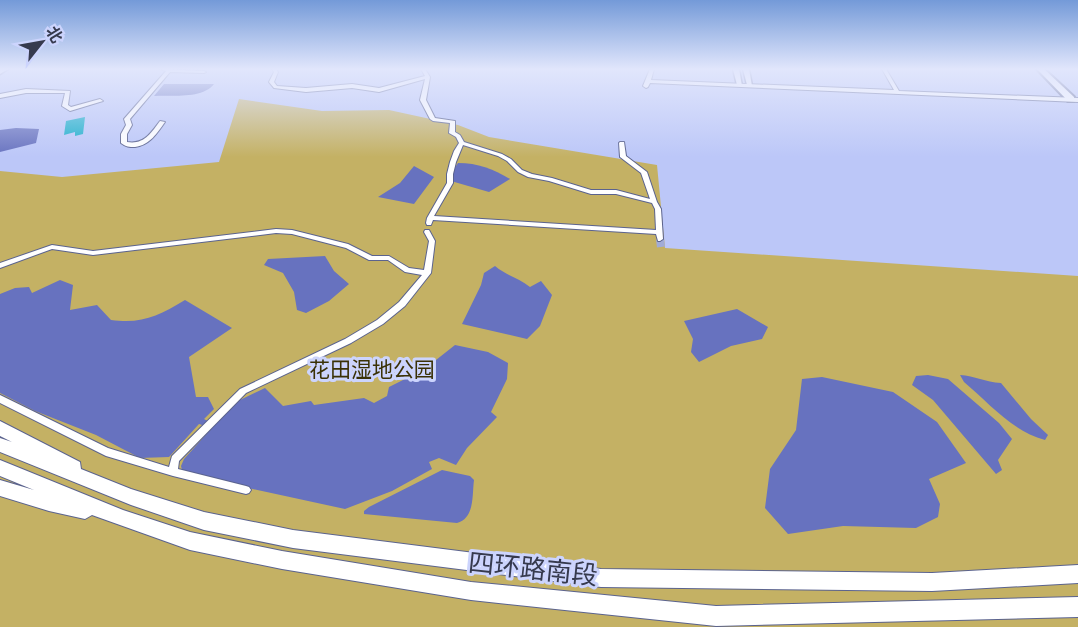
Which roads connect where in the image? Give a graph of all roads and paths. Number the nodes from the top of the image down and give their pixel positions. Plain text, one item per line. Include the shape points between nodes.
1 (67, 98) edge
2 (145, 98) edge
3 (423, 98) edge
4 (100, 101) dead end
5 (162, 122) dead end
6 (462, 143) junction
7 (622, 143) dead end
8 (654, 202) junction
9 (429, 224) junction
10 (0, 266) edge
11 (427, 273) junction
12 (0, 399) edge
13 (0, 428) edge
14 (0, 445) edge
15 (0, 468) edge
16 (173, 472) junction
17 (0, 488) edge
18 (246, 490) dead end
19 (131, 497) junction
20 (123, 519) junction
21 (1078, 574) edge
22 (1078, 607) edge

1 - 4 street via 66,106 70,109
2 - 5 street via 127,119 124,143 127,146 148,142
3 - 6 street via 433,118 453,122 452,133
6 - 8 street via 500,154 530,176 591,192 616,192
6 - 9 street via 456,148 456,160 448,175 450,183
7 - 8 street via 624,157 644,172
8 - 9 street via 660,235
9 - 11 street via 432,241
10 - 11 street via 52,247 93,253 276,231 348,246 371,258 388,258 407,270
11 - 16 street via 402,304 380,322 243,391 175,459
12 - 16 street via 106,452
13 - 19 highway
14 - 19 highway, 四环路南段
15 - 20 highway, 四环路南段
16 - 18 street
17 - 20 highway
19 - 21 highway, 四环路南段 via 204,521 293,539 602,578 932,582
20 - 22 highway, 四环路南段 via 190,541 471,591 716,616

